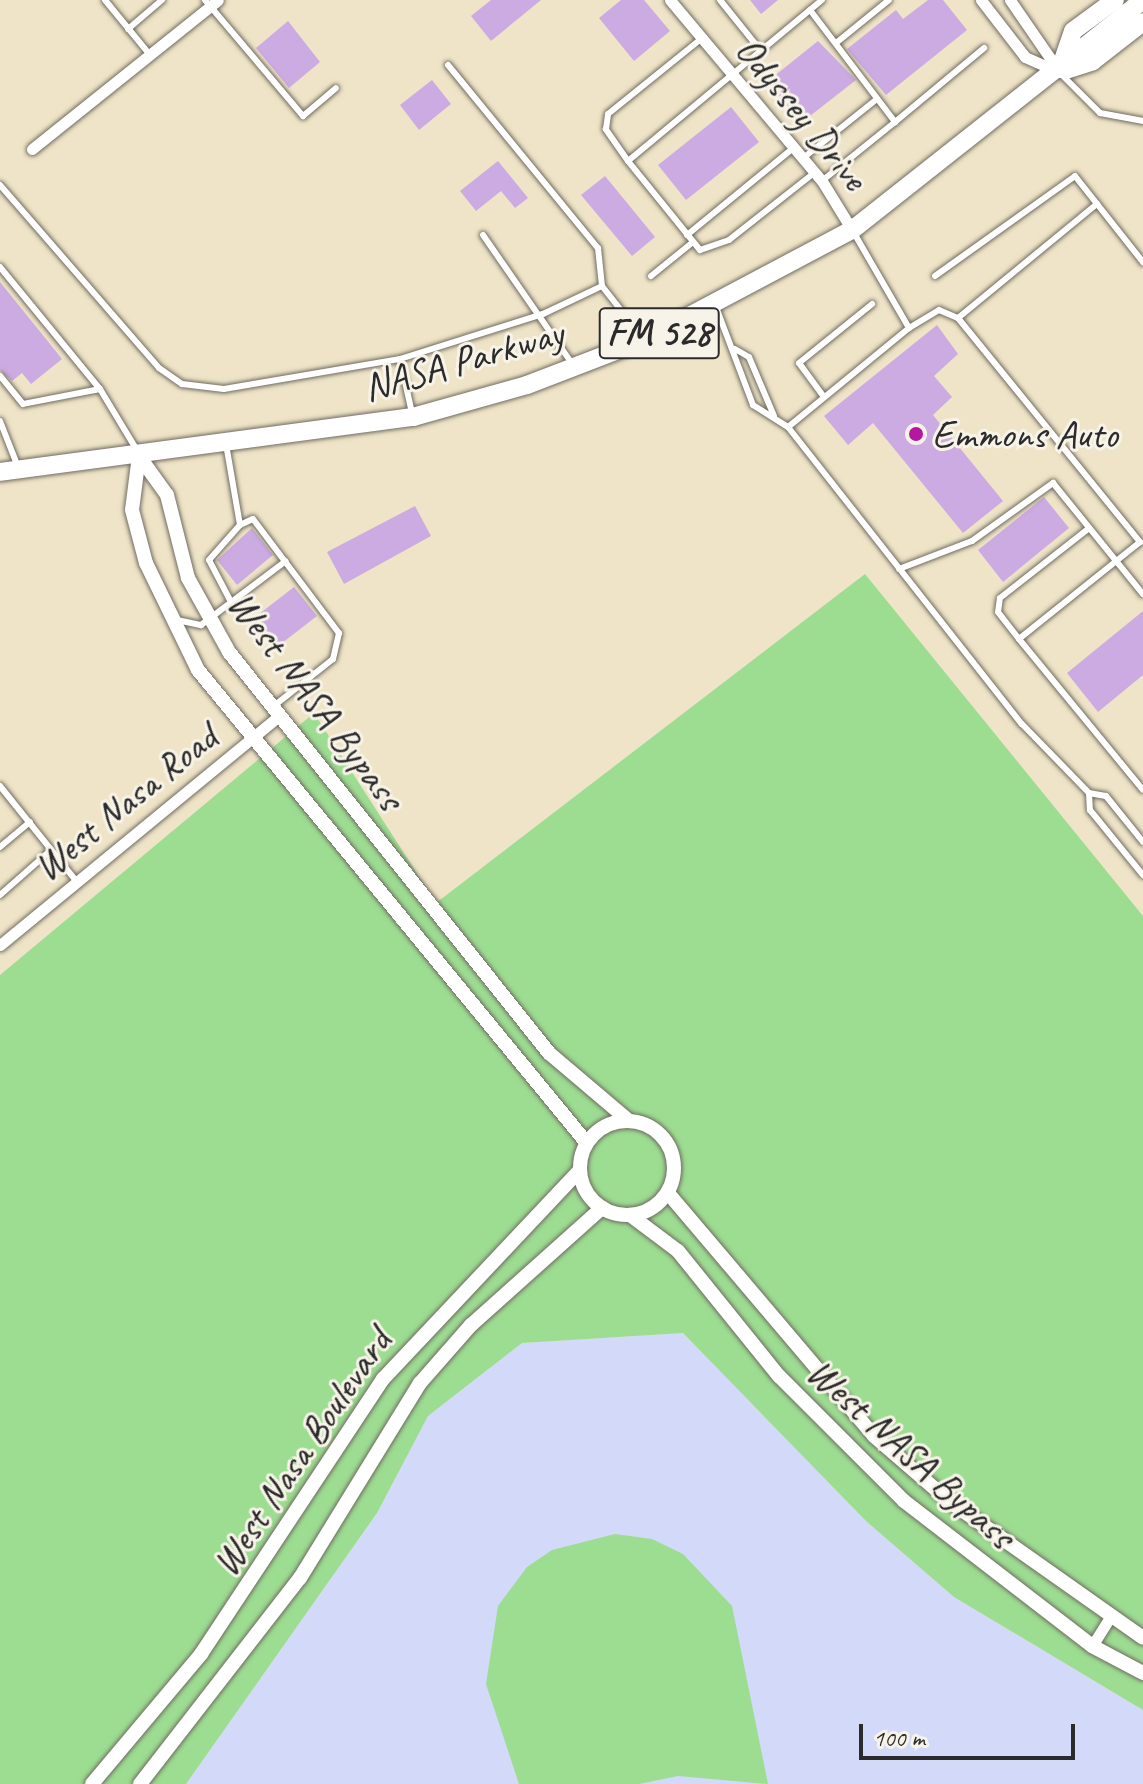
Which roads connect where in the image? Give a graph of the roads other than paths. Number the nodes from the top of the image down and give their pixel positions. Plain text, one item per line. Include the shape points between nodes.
1 (105, 0) edge
2 (162, 0) edge
3 (670, 0) edge
4 (720, 0) edge
5 (822, 0) edge
6 (889, 0) edge
7 (981, 0) edge
8 (1010, 0) edge
9 (1115, 0) edge
10 (1143, 0) edge
11 (211, 2) edge
12 (810, 10) junction
13 (1143, 22) edge
14 (128, 29) junction
15 (701, 39) junction
16 (836, 43) junction
17 (984, 48) dead end
18 (761, 51) junction
19 (150, 55) junction
20 (448, 65) dead end
21 (1060, 72) junction
22 (732, 75) junction
23 (336, 88) dead end
24 (877, 99) junction
25 (1143, 121) edge
26 (895, 122) junction
27 (32, 149) dead end
28 (792, 149) junction
29 (802, 159) junction
30 (628, 161) junction
31 (818, 177) junction
32 (0, 185) edge
33 (1097, 204) junction
34 (852, 230) junction
35 (483, 235) dead end
36 (687, 235) junction
37 (693, 242) junction
38 (1143, 262) edge
39 (0, 267) edge
40 (651, 276) dead end
41 (935, 276) dead end
42 (602, 286) junction
43 (872, 304) dead end
44 (716, 307) junction
45 (543, 314) junction
46 (958, 318) junction
47 (909, 328) junction
48 (644, 340) junction
49 (735, 349) junction
50 (400, 359) junction
51 (575, 368) junction
52 (0, 376) edge
53 (8, 386) junction
54 (100, 389) junction
55 (0, 392) edge
56 (824, 397) junction
57 (774, 416) junction
58 (413, 417) junction
59 (0, 421) edge
60 (788, 427) junction
61 (2, 429) edge
62 (226, 444) junction
63 (139, 456) junction
64 (19, 470) junction
65 (0, 472) edge
66 (240, 525) junction
67 (1088, 529) junction
68 (1142, 540) edge
69 (286, 561) junction
70 (1117, 561) junction
71 (899, 569) junction
72 (1143, 594) edge
73 (231, 602) junction
74 (168, 616) junction
75 (209, 619) junction
76 (1019, 639) junction
77 (277, 710) junction
78 (254, 738) junction
79 (0, 786) edge
80 (1143, 790) edge
81 (1089, 793) junction
82 (30, 822) junction
83 (1143, 842) edge
84 (0, 847) edge
85 (51, 850) junction
86 (1143, 875) edge
87 (77, 882) junction
88 (0, 895) edge
89 (0, 945) edge
90 (628, 1120) junction
91 (586, 1142) junction
92 (579, 1171) junction
93 (668, 1193) junction
94 (602, 1208) junction
95 (630, 1215) junction
96 (1109, 1619) junction
97 (1143, 1638) edge
98 (1092, 1646) junction
99 (1143, 1673) edge
100 (92, 1784) edge
101 (140, 1784) edge

1 - 14 lane
2 - 14 lane
3 - 15 street, Odyssey Drive
4 - 18 lane
5 - 12 lane
6 - 16 lane
7 - 21 street via 1025,57
8 - 21 street
9 - 21 main road via 1073,31
10 - 21 main road, NASA Parkway / FM 528
11 - 19 street
11 - 23 lane via 303,116
12 - 16 lane
12 - 18 lane
13 - 21 main road, NASA Parkway / FM 528 via 1093,61
14 - 19 lane
15 - 22 street, Odyssey Drive
15 - 30 lane via 608,114 606,129
16 - 24 lane
17 - 26 lane
18 - 22 lane
19 - 27 street
20 - 42 lane via 598,248
21 - 25 lane via 1095,111
21 - 34 main road, NASA Parkway / FM 528
22 - 28 street, Odyssey Drive
22 - 30 lane
24 - 26 lane
24 - 29 lane
26 - 31 lane
28 - 29 street, Odyssey Drive
28 - 36 lane
29 - 31 street, Odyssey Drive
30 - 36 lane
31 - 34 street, Odyssey Drive
31 - 37 lane via 729,240 700,250
32 - 50 lane via 139,347 182,384 224,389
33 - 38 lane
33 - 41 lane via 1075,176
33 - 46 lane
34 - 44 main road, NASA Parkway / FM 528
34 - 47 lane
35 - 45 lane
36 - 37 lane
37 - 40 lane
39 - 54 lane
42 - 45 lane
42 - 48 lane
43 - 56 lane via 799,363
44 - 48 main road, NASA Parkway / FM 528
44 - 49 lane
45 - 50 lane
45 - 51 lane
46 - 47 lane via 939,310
46 - 68 lane
47 - 56 lane
48 - 51 main road, NASA Parkway / FM 528
49 - 57 lane via 749,357
49 - 57 lane via 753,405
50 - 58 lane
51 - 58 main road, NASA Parkway / FM 528
52 - 53 lane
53 - 54 lane via 23,404
53 - 55 lane
54 - 63 lane
56 - 60 lane
57 - 60 lane
58 - 62 main road, NASA Parkway / FM 528
59 - 61 lane
60 - 71 lane
61 - 64 lane
62 - 63 main road, NASA Parkway / FM 528
62 - 66 lane
63 - 64 main road, FM 528
63 - 74 street, West NASA Bypass via 132,510
63 - 75 street, West NASA Bypass via 167,495 176,544
64 - 65 main road, FM 528
66 - 69 lane via 253,519
66 - 73 lane via 209,560
67 - 70 lane
67 - 71 lane via 1061,490 1044,485 972,541
67 - 76 lane via 1000,598 998,612
68 - 70 lane
69 - 73 lane
69 - 77 lane via 334,621 339,649
70 - 72 lane
70 - 76 lane
71 - 81 lane via 1022,724
73 - 75 lane
74 - 75 lane via 195,626
74 - 78 street, West NASA Bypass via 198,670
75 - 77 street, West NASA Bypass
76 - 80 lane
77 - 78 street, West Nasa Road
77 - 90 street, West NASA Bypass via 549,1053
78 - 87 street, West Nasa Road
78 - 91 street, West NASA Bypass
79 - 82 lane
81 - 83 lane via 1106,796
81 - 86 lane via 1090,810
82 - 84 lane
82 - 85 lane
85 - 87 lane
85 - 88 lane
87 - 89 street, West Nasa Road
90 - 91 street
90 - 93 street, West NASA Bypass via 668,1144 674,1176
91 - 92 street
92 - 94 street
92 - 100 street, West Nasa Boulevard via 383,1379 201,1654
93 - 95 street
93 - 96 street, West NASA Bypass via 874,1436
94 - 95 street, West NASA Bypass
94 - 101 street, West Nasa Boulevard via 471,1325 420,1383 300,1578
95 - 98 street, West NASA Bypass via 678,1251 779,1376 904,1501
96 - 97 street, West NASA Bypass
96 - 98 street
98 - 99 street, West NASA Bypass

